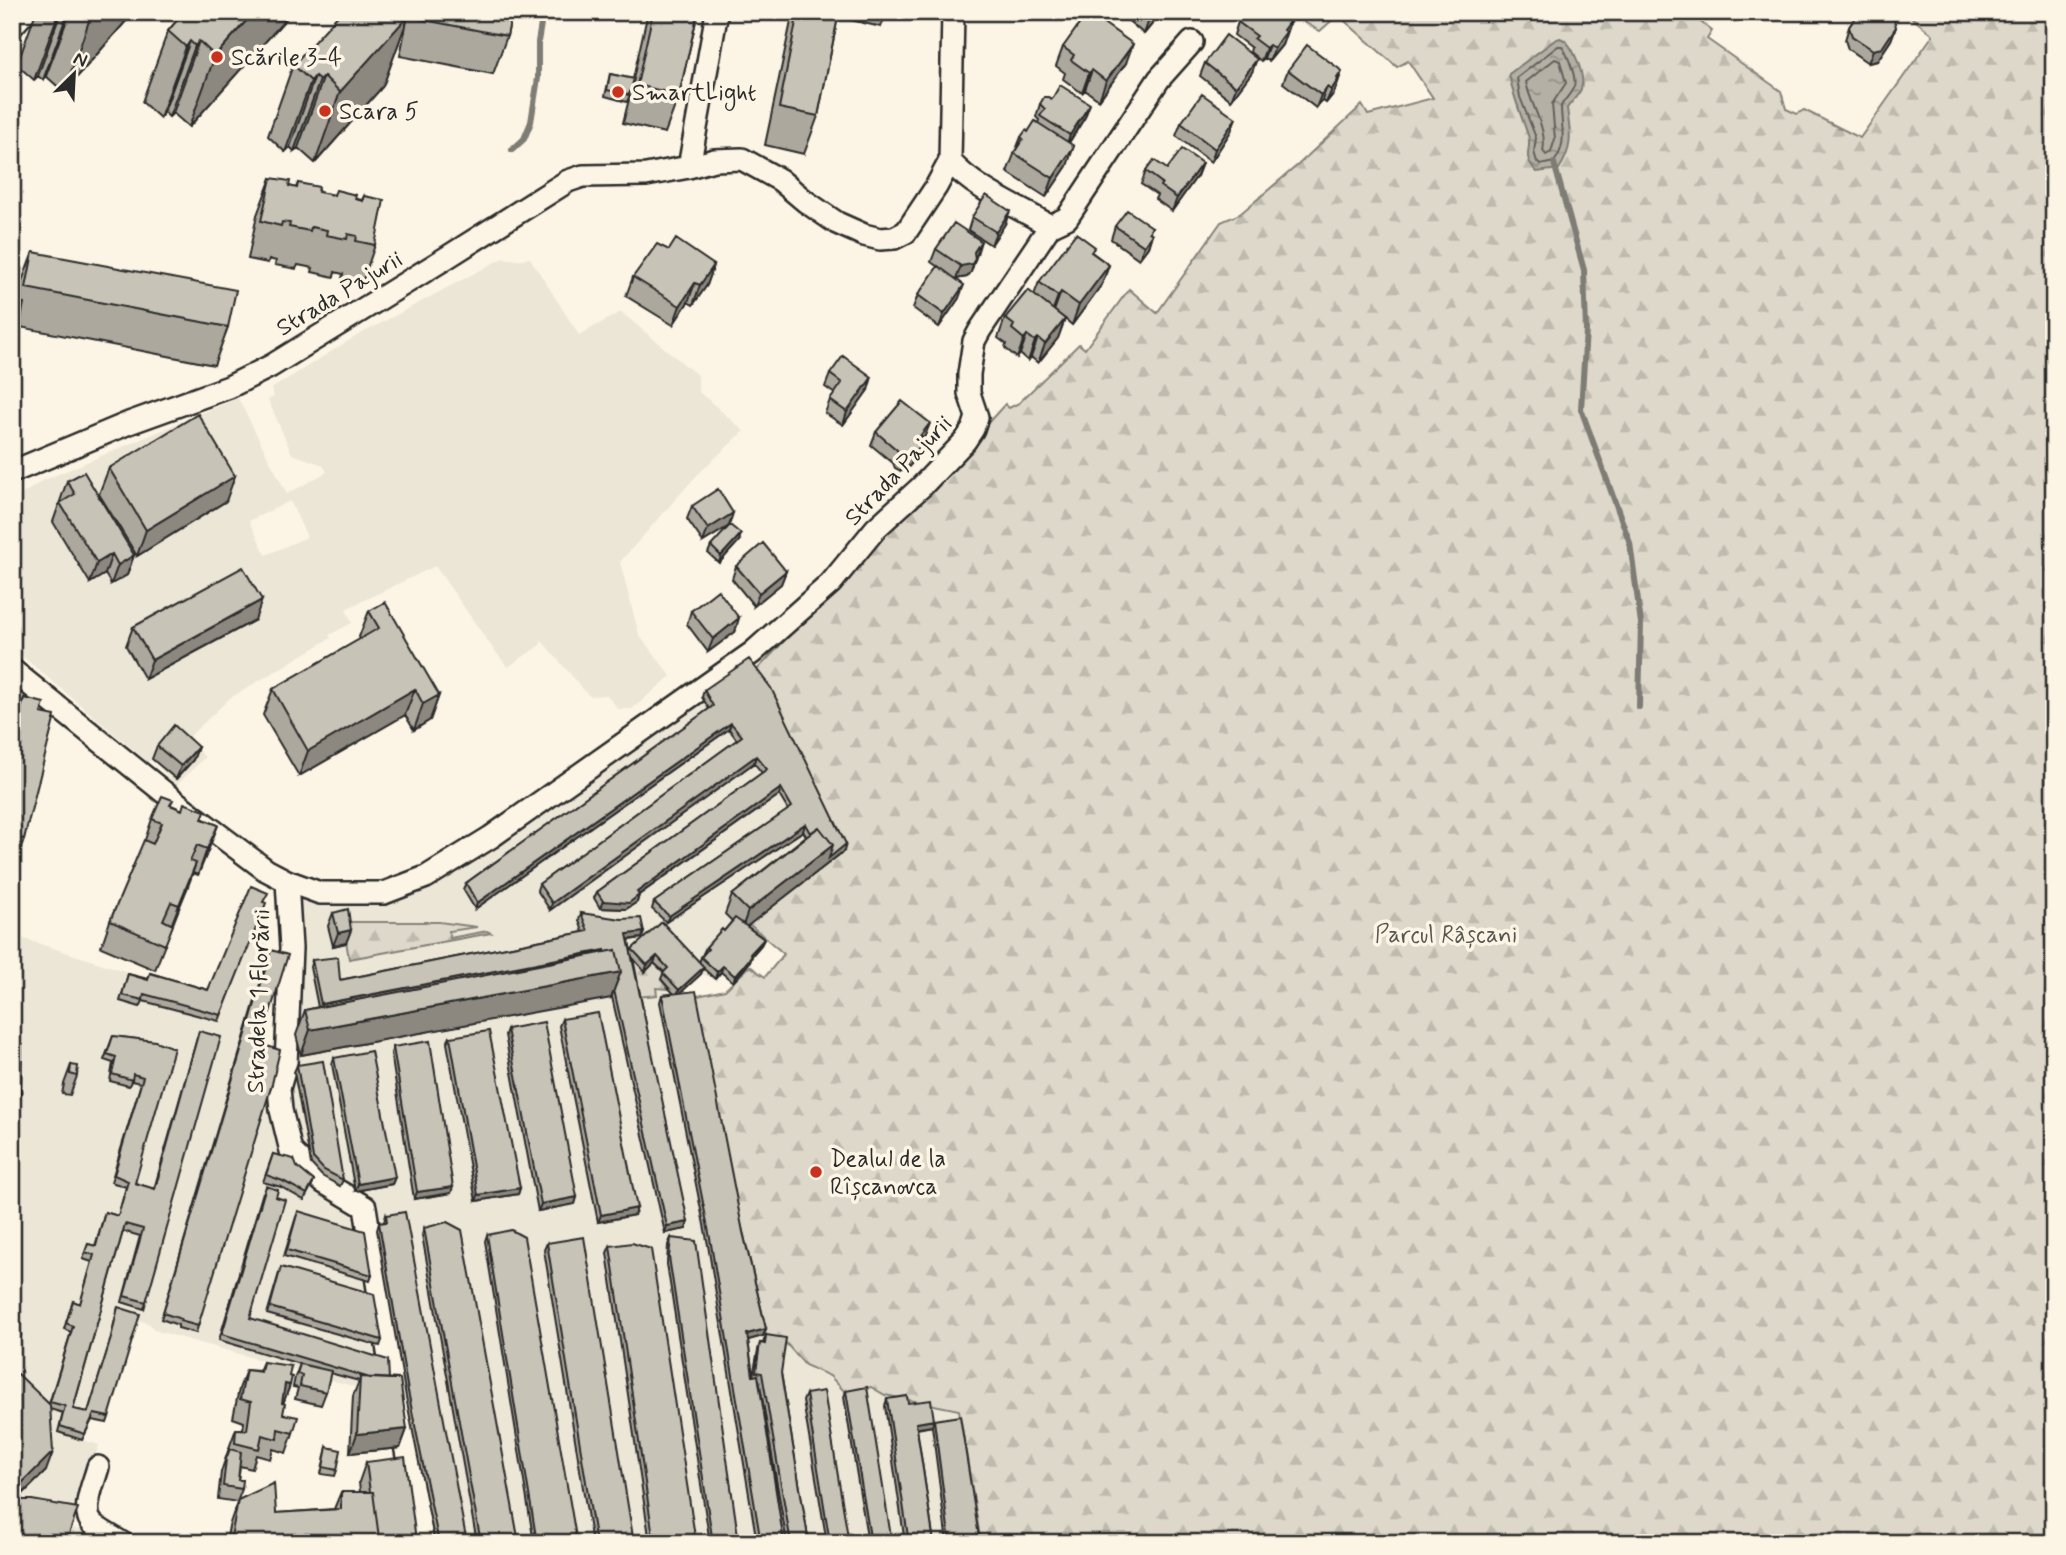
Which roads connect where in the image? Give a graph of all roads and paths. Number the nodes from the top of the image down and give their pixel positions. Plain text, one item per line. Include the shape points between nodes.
1 (56, 12) edge
2 (717, 12) edge
3 (953, 12) edge
4 (1192, 41) dead end
5 (12, 62) edge
6 (950, 161) junction
7 (688, 167) junction
8 (1051, 226) junction
9 (12, 472) edge
10 (12, 670) edge
11 (724, 674) joint
12 (287, 881) junction
13 (98, 1467) dead end
14 (122, 1543) edge
15 (423, 1543) edge

1 - 5 street
2 - 7 street
3 - 6 street, Strada Pajurii
4 - 8 street, Strada Pajurii via 1159,79 1067,218
6 - 7 street, Strada Pajurii via 906,232 880,239 837,223 780,180 742,159
6 - 8 street via 972,181
7 - 9 street, Strada Pajurii via 568,181 271,366
8 - 11 street, Strada Pajurii via 974,341 969,374 977,417 973,429 876,528 831,583
10 - 12 street, Stradela 1 Florării via 186,810
11 - 12 street, Stradela 1 Florării via 426,877 384,893 320,893
12 - 15 street, Stradela 1 Florării via 291,948 281,1110 291,1151 323,1182 365,1207
13 - 14 street via 88,1519

